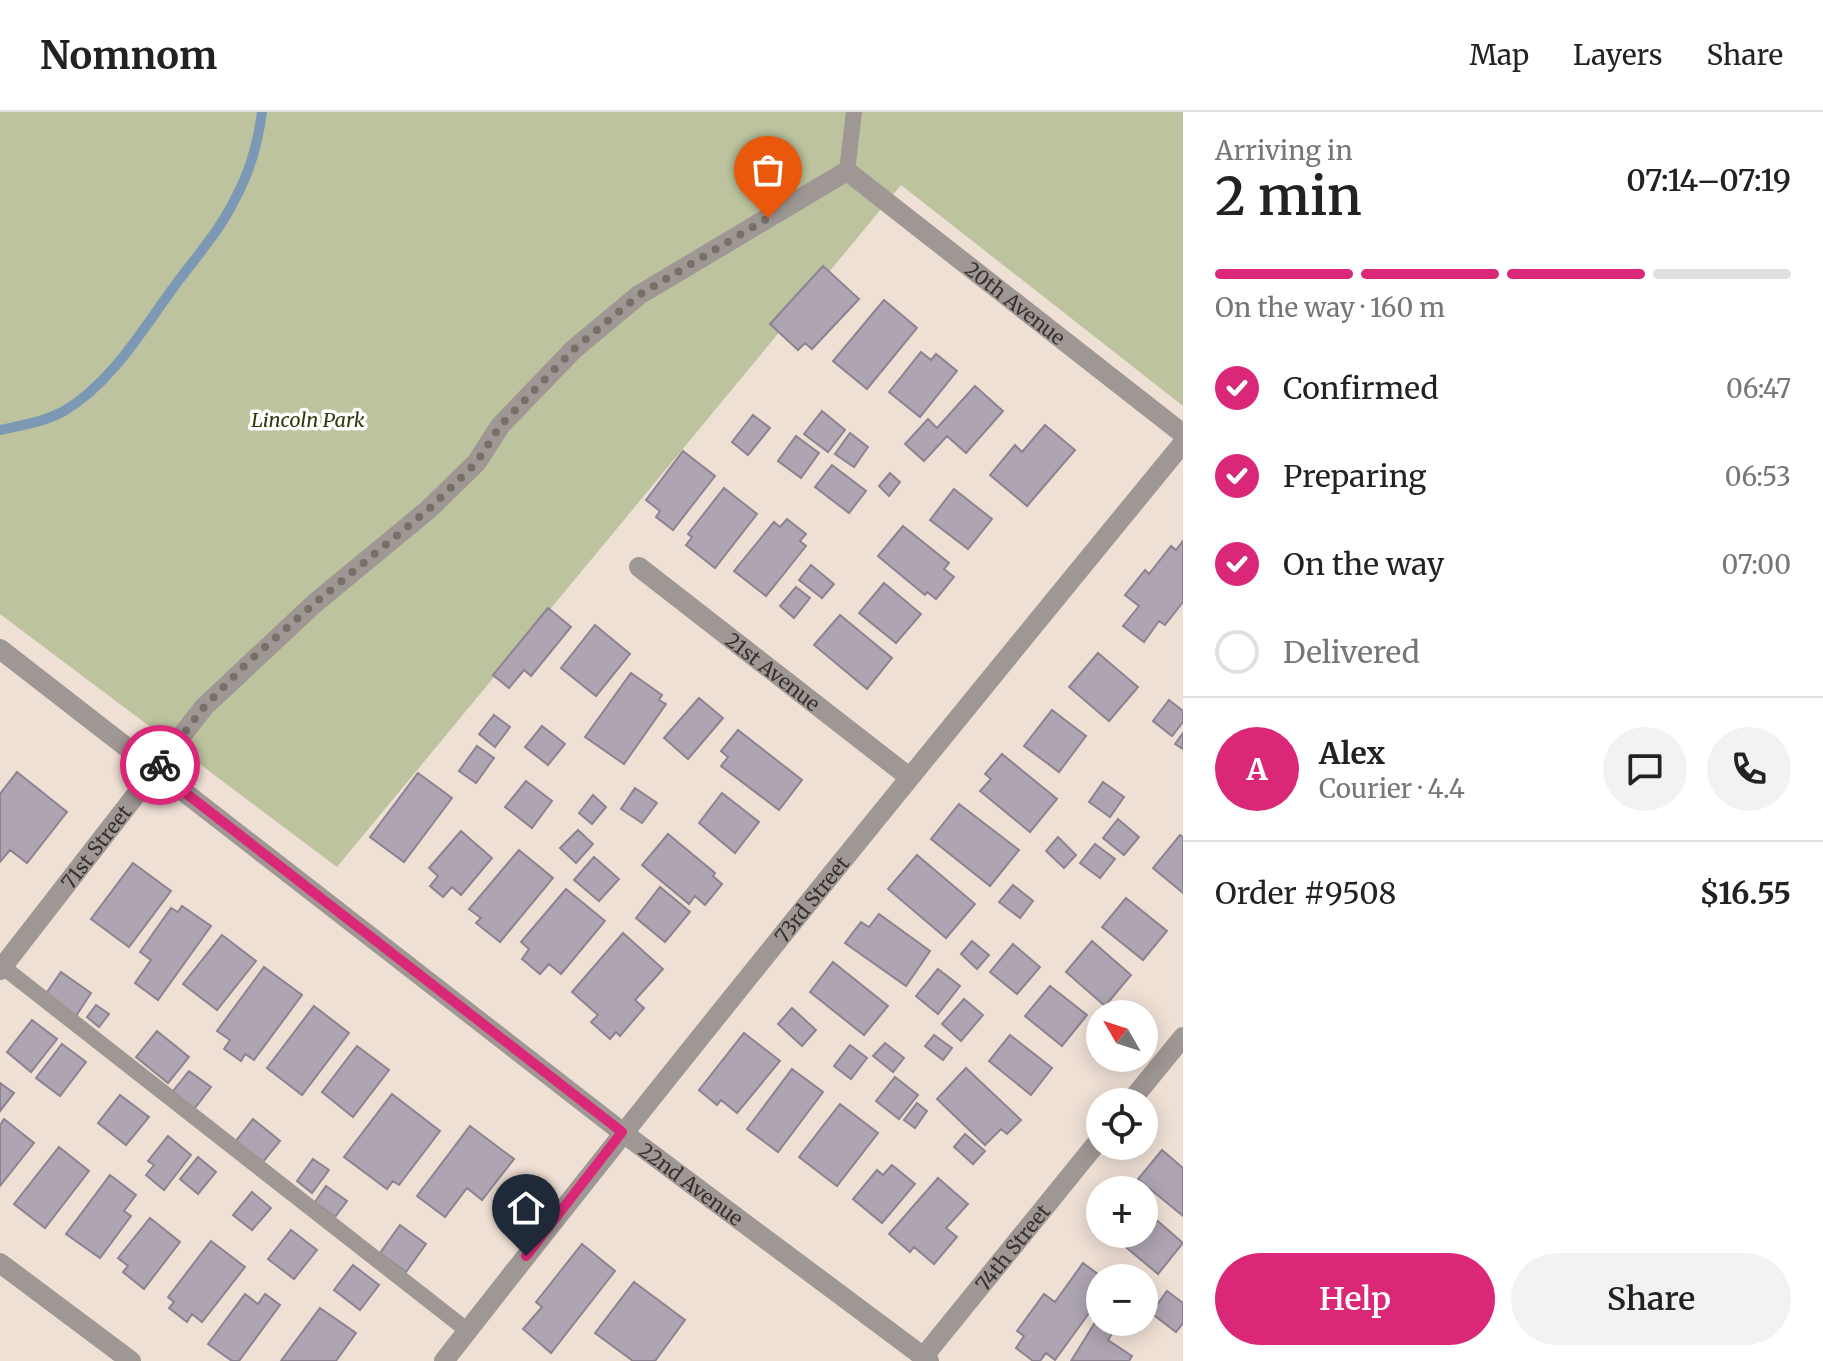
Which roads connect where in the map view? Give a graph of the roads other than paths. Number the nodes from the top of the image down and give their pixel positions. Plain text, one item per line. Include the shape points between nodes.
1 (854, 112) edge
2 (847, 171) junction
3 (1183, 434) edge
4 (1183, 443) edge
5 (639, 567) dead end
6 (0, 649) edge
7 (156, 770) junction
8 (909, 777) junction
9 (1, 969) edge
10 (1183, 1037) edge
11 (1141, 1088) edge
12 (622, 1132) junction
13 (1086, 1157) edge
14 (0, 1263) edge
15 (468, 1331) junction
16 (926, 1359) edge
17 (131, 1361) edge
18 (444, 1361) edge

1 - 2 lane
2 - 3 street, 20th Avenue
2 - 7 street, 71st Street via 639,295 574,349 500,426 477,462 429,509 247,663 204,707
4 - 8 street, 73rd Street
5 - 8 street, 21st Avenue
6 - 7 street, 22nd Avenue
7 - 9 street, 71st Street
7 - 12 street, 22nd Avenue
8 - 12 street, 73rd Street
9 - 15 lane
10 - 11 street
12 - 15 street, 73rd Street
12 - 16 street, 22nd Avenue
13 - 16 street, 74th Street
14 - 17 street
15 - 18 street, 73rd Street

